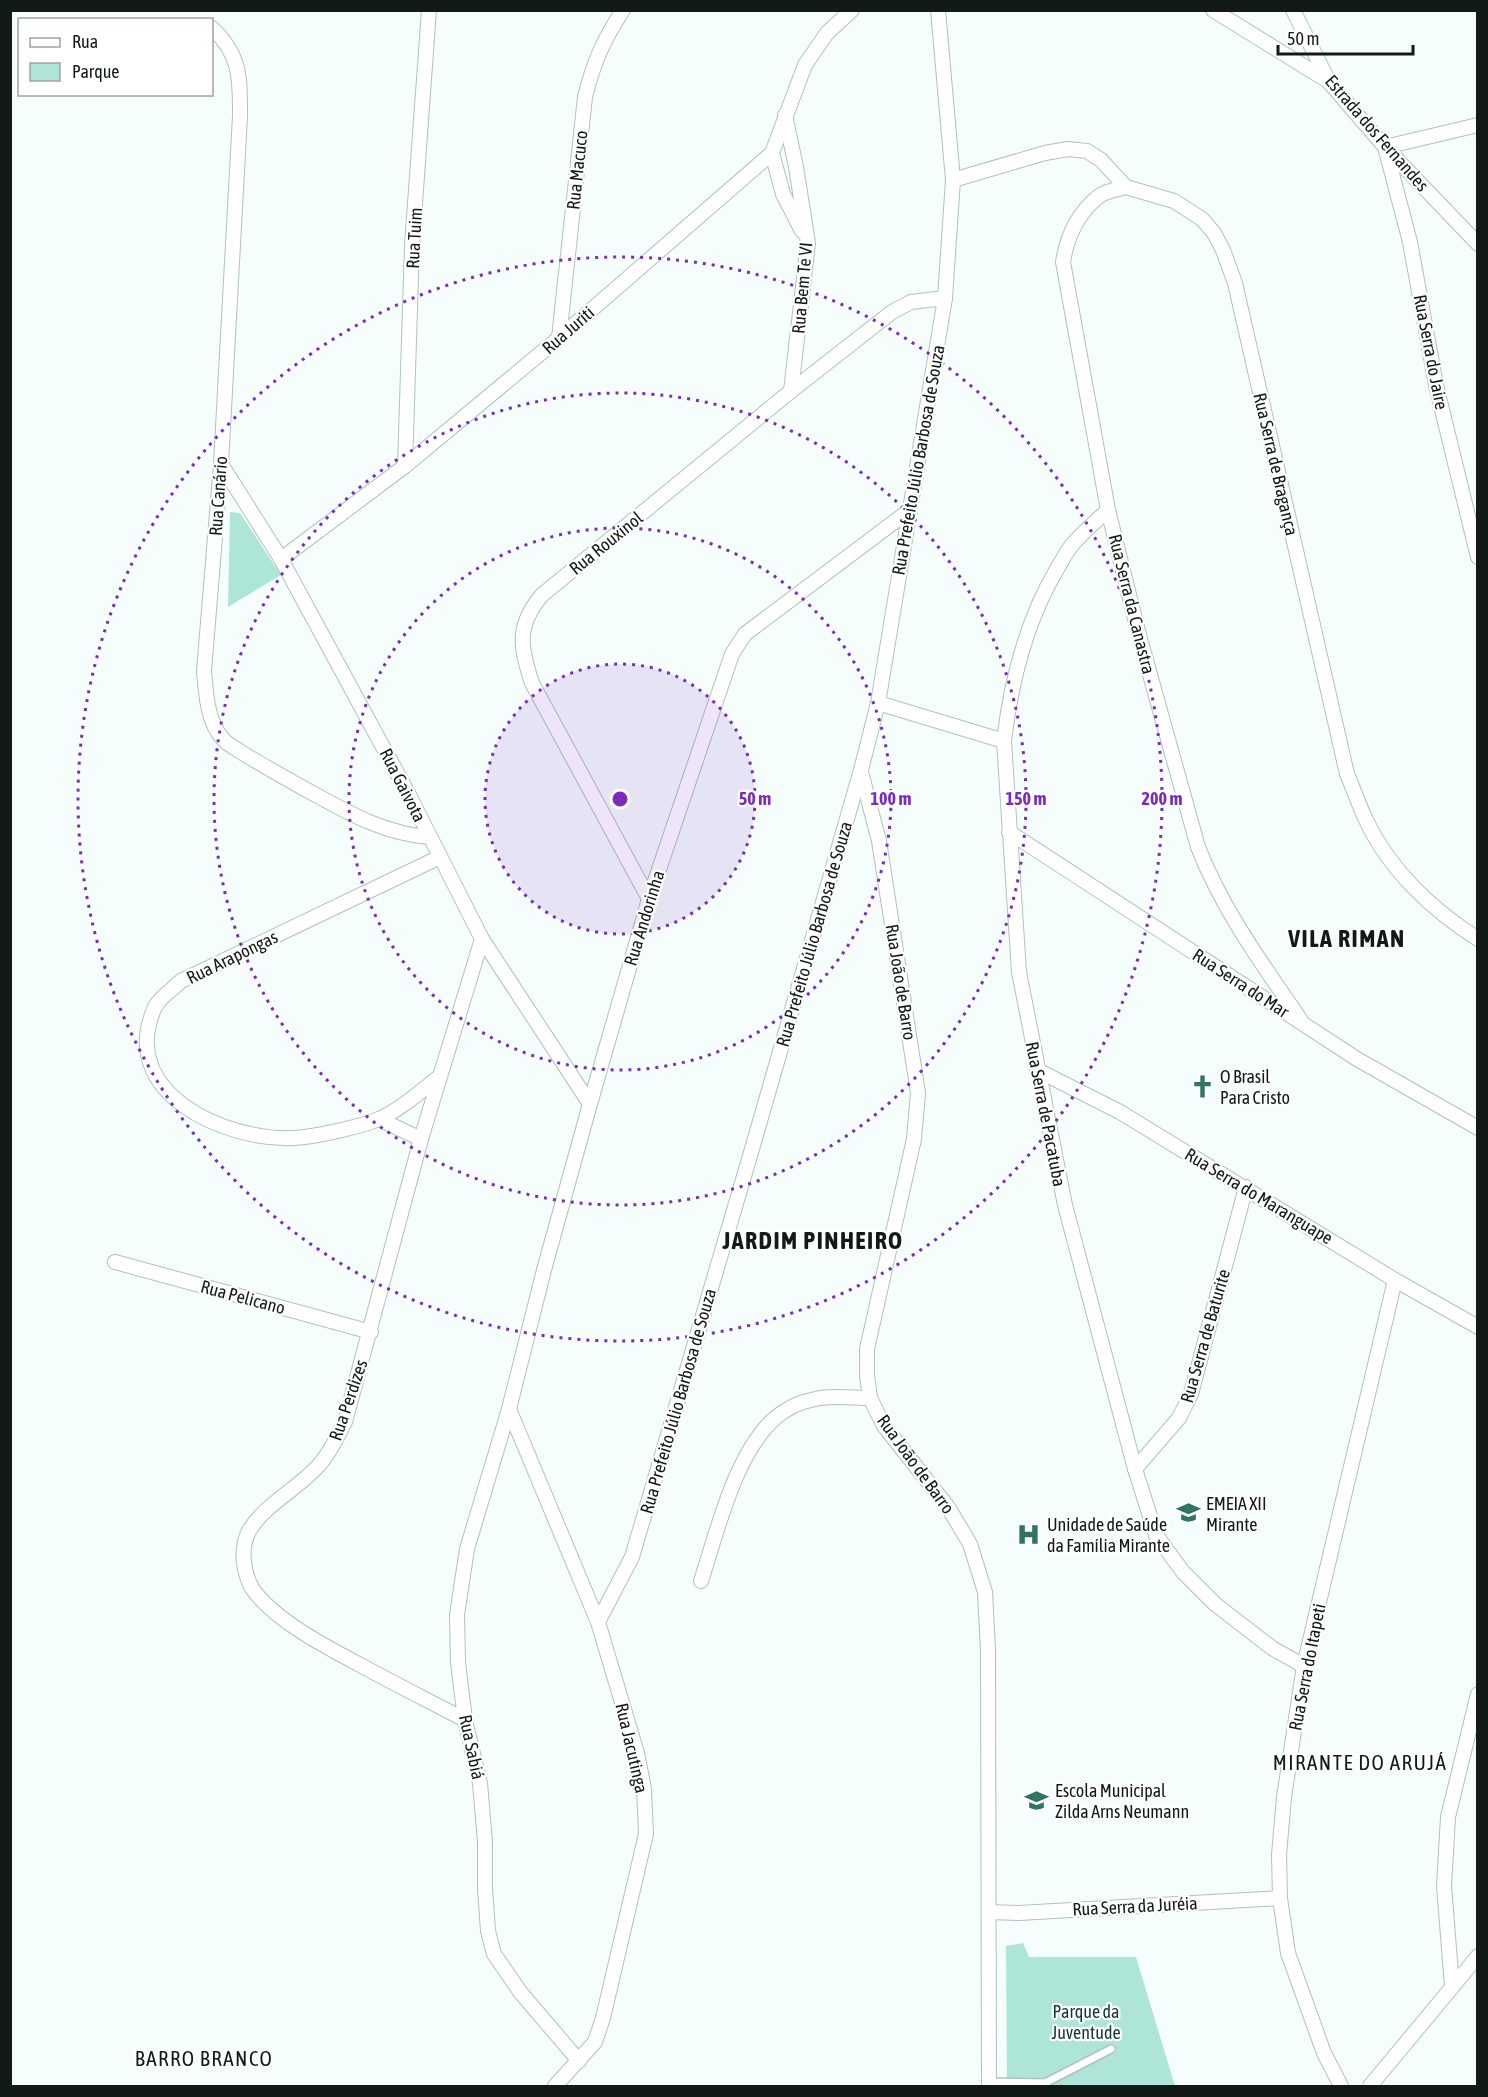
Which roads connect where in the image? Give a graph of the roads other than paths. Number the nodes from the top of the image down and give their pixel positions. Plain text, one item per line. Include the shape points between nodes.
1 (429, 10) edge
2 (623, 10) edge
3 (852, 10) edge
4 (938, 10) edge
5 (1213, 10) edge
6 (1293, 10) edge
7 (213, 29) edge
8 (1329, 82) junction
9 (785, 115) junction
10 (1478, 125) edge
11 (1385, 147) junction
12 (771, 153) junction
13 (953, 180) junction
14 (1126, 186) junction
15 (808, 243) junction
16 (1478, 244) edge
17 (945, 298) junction
18 (559, 338) junction
19 (791, 391) junction
20 (221, 464) junction
21 (405, 466) junction
22 (910, 510) junction
23 (1108, 510) junction
24 (1477, 551) edge
25 (281, 559) junction
26 (878, 703) junction
27 (1004, 741) junction
28 (861, 770) junction
29 (1009, 832) junction
30 (429, 837) junction
31 (440, 858) junction
32 (649, 899) junction
33 (482, 939) junction
34 (1478, 939) edge
35 (1302, 1022) junction
36 (1037, 1070) junction
37 (440, 1077) junction
38 (590, 1104) junction
39 (379, 1119) junction
40 (1478, 1128) edge
41 (421, 1139) junction
42 (1246, 1187) junction
43 (115, 1262) dead end
44 (1395, 1280) junction
45 (1478, 1327) edge
46 (371, 1332) junction
47 (870, 1398) junction
48 (509, 1410) junction
49 (1135, 1469) junction
50 (701, 1581) dead end
51 (598, 1622) junction
52 (1304, 1666) junction
53 (1478, 1694) edge
54 (465, 1720) junction
55 (1280, 1898) junction
56 (990, 1912) junction
57 (1478, 1956) edge
58 (1452, 1986) junction
59 (1111, 2049) dead end
60 (579, 2061) junction
61 (989, 2084) edge
62 (1045, 2085) edge
63 (555, 2086) edge
64 (1341, 2086) edge
65 (1370, 2086) edge

1 - 21 street, Rua Tuim via 412,245
2 - 18 street, Rua Macuco via 592,66 585,97
3 - 9 street via 827,33 805,65
4 - 13 street, Rua Prefeito Júlio Barbosa de Souza
5 - 8 street
6 - 8 street, Estrada dos Fernandes
7 - 20 street, Rua Canário via 232,51 240,94
8 - 11 street, Estrada dos Fernandes
9 - 12 street
9 - 15 street, Rua Bem Te VI
10 - 11 street
11 - 16 street, Estrada dos Fernandes
11 - 24 street, Rua Serra do Jaire via 1410,242 1436,385
12 - 15 street via 783,194
12 - 18 street, Rua Juriti
13 - 14 street, Rua Serra de Bragança via 1068,150 1087,151
13 - 17 street, Rua Prefeito Júlio Barbosa de Souza
14 - 23 street, Rua Serra da Canastra via 1101,195 1080,217 1069,236 1063,262
14 - 34 street, Rua Serra de Bragança via 1174,201 1202,219 1223,250 1235,283 1347,774 1367,822 1391,862 1420,894
15 - 19 street, Rua Bem Te VI
17 - 19 street, Rua Rouxinol via 911,302 892,312
17 - 22 street, Rua Prefeito Júlio Barbosa de Souza
18 - 21 street, Rua Juriti
19 - 32 street, Rua Rouxinol via 542,595 530,609 524,626 522,645 532,683
20 - 25 street, Rua Gaivota
20 - 30 street, Rua Canário via 204,671 212,721 223,739 239,751 351,814 390,831
21 - 25 street, Rua Juriti
22 - 26 street, Rua Prefeito Júlio Barbosa de Souza
22 - 32 street, Rua Andorinha via 745,634 737,644 725,669
23 - 27 street, Rua Serra de Pacatuba via 1071,546 1050,580 1020,658
23 - 35 street, Rua Serra da Canastra via 1139,635 1210,879
25 - 30 street, Rua Gaivota
26 - 27 street
26 - 28 street, Rua Prefeito Júlio Barbosa de Souza
27 - 29 street, Rua Serra de Pacatuba
28 - 47 street, Rua João de Barro via 879,841 918,1093 914,1139 867,1349
28 - 51 street, Rua Prefeito Júlio Barbosa de Souza via 632,1557
29 - 35 street, Rua Serra do Mar
29 - 36 street, Rua Serra de Pacatuba via 1019,972
30 - 31 street, Rua Gaivota
31 - 33 street, Rua Gaivota
31 - 39 street, Rua Arapongas via 181,981 155,1005 146,1038 152,1068 163,1088 185,1108 237,1132 292,1138 314,1136
32 - 38 street, Rua Andorinha
33 - 37 street, Rua Perdizes
33 - 38 street, Rua Gaivota
35 - 40 street, Rua Serra do Mar
36 - 42 street, Rua Serra do Maranguape via 1120,1112
36 - 49 street, Rua Serra de Pacatuba via 1065,1205
37 - 39 street, Rua Arapongas
37 - 41 street, Rua Perdizes
38 - 48 street, Rua Andorinha
39 - 41 street
41 - 46 street, Rua Perdizes
42 - 44 street, Rua Serra do Maranguape
42 - 49 street, Rua Serra de Baturite via 1191,1394 1179,1418
43 - 46 street, Rua Pelicano
44 - 45 street, Rua Serra do Maranguape
44 - 52 street, Rua Serra do Itapeti
46 - 54 street, Rua Perdizes via 345,1422 331,1449 318,1467 249,1532 243,1551 244,1569 252,1588 289,1622 325,1646
47 - 50 street via 816,1398 792,1406 775,1418 749,1453 729,1495
47 - 56 street, Rua João de Barro via 884,1426 948,1506 970,1544 985,1592
48 - 51 street, Rua Jacutinga
48 - 54 street, Rua Sabiá via 467,1549 457,1615
49 - 52 street, Rua Serra de Pacatuba via 1156,1534 1183,1572 1238,1622
51 - 60 street, Rua Jacutinga via 637,1753 646,1834 603,2018 595,2042
52 - 55 street, Rua Serra do Itapeti via 1284,1797
53 - 58 street via 1448,1817 1444,1886
54 - 60 street, Rua Sabiá via 480,1783 486,1913 494,1954 521,1994
55 - 56 street, Rua Serra da Juréia
55 - 64 street, Rua Serra do Itapeti via 1288,1953 1324,2053
56 - 61 street, Rua João de Barro
57 - 58 street
58 - 65 street
59 - 62 lane
60 - 63 street, Rua Jacutinga
61 - 62 lane

